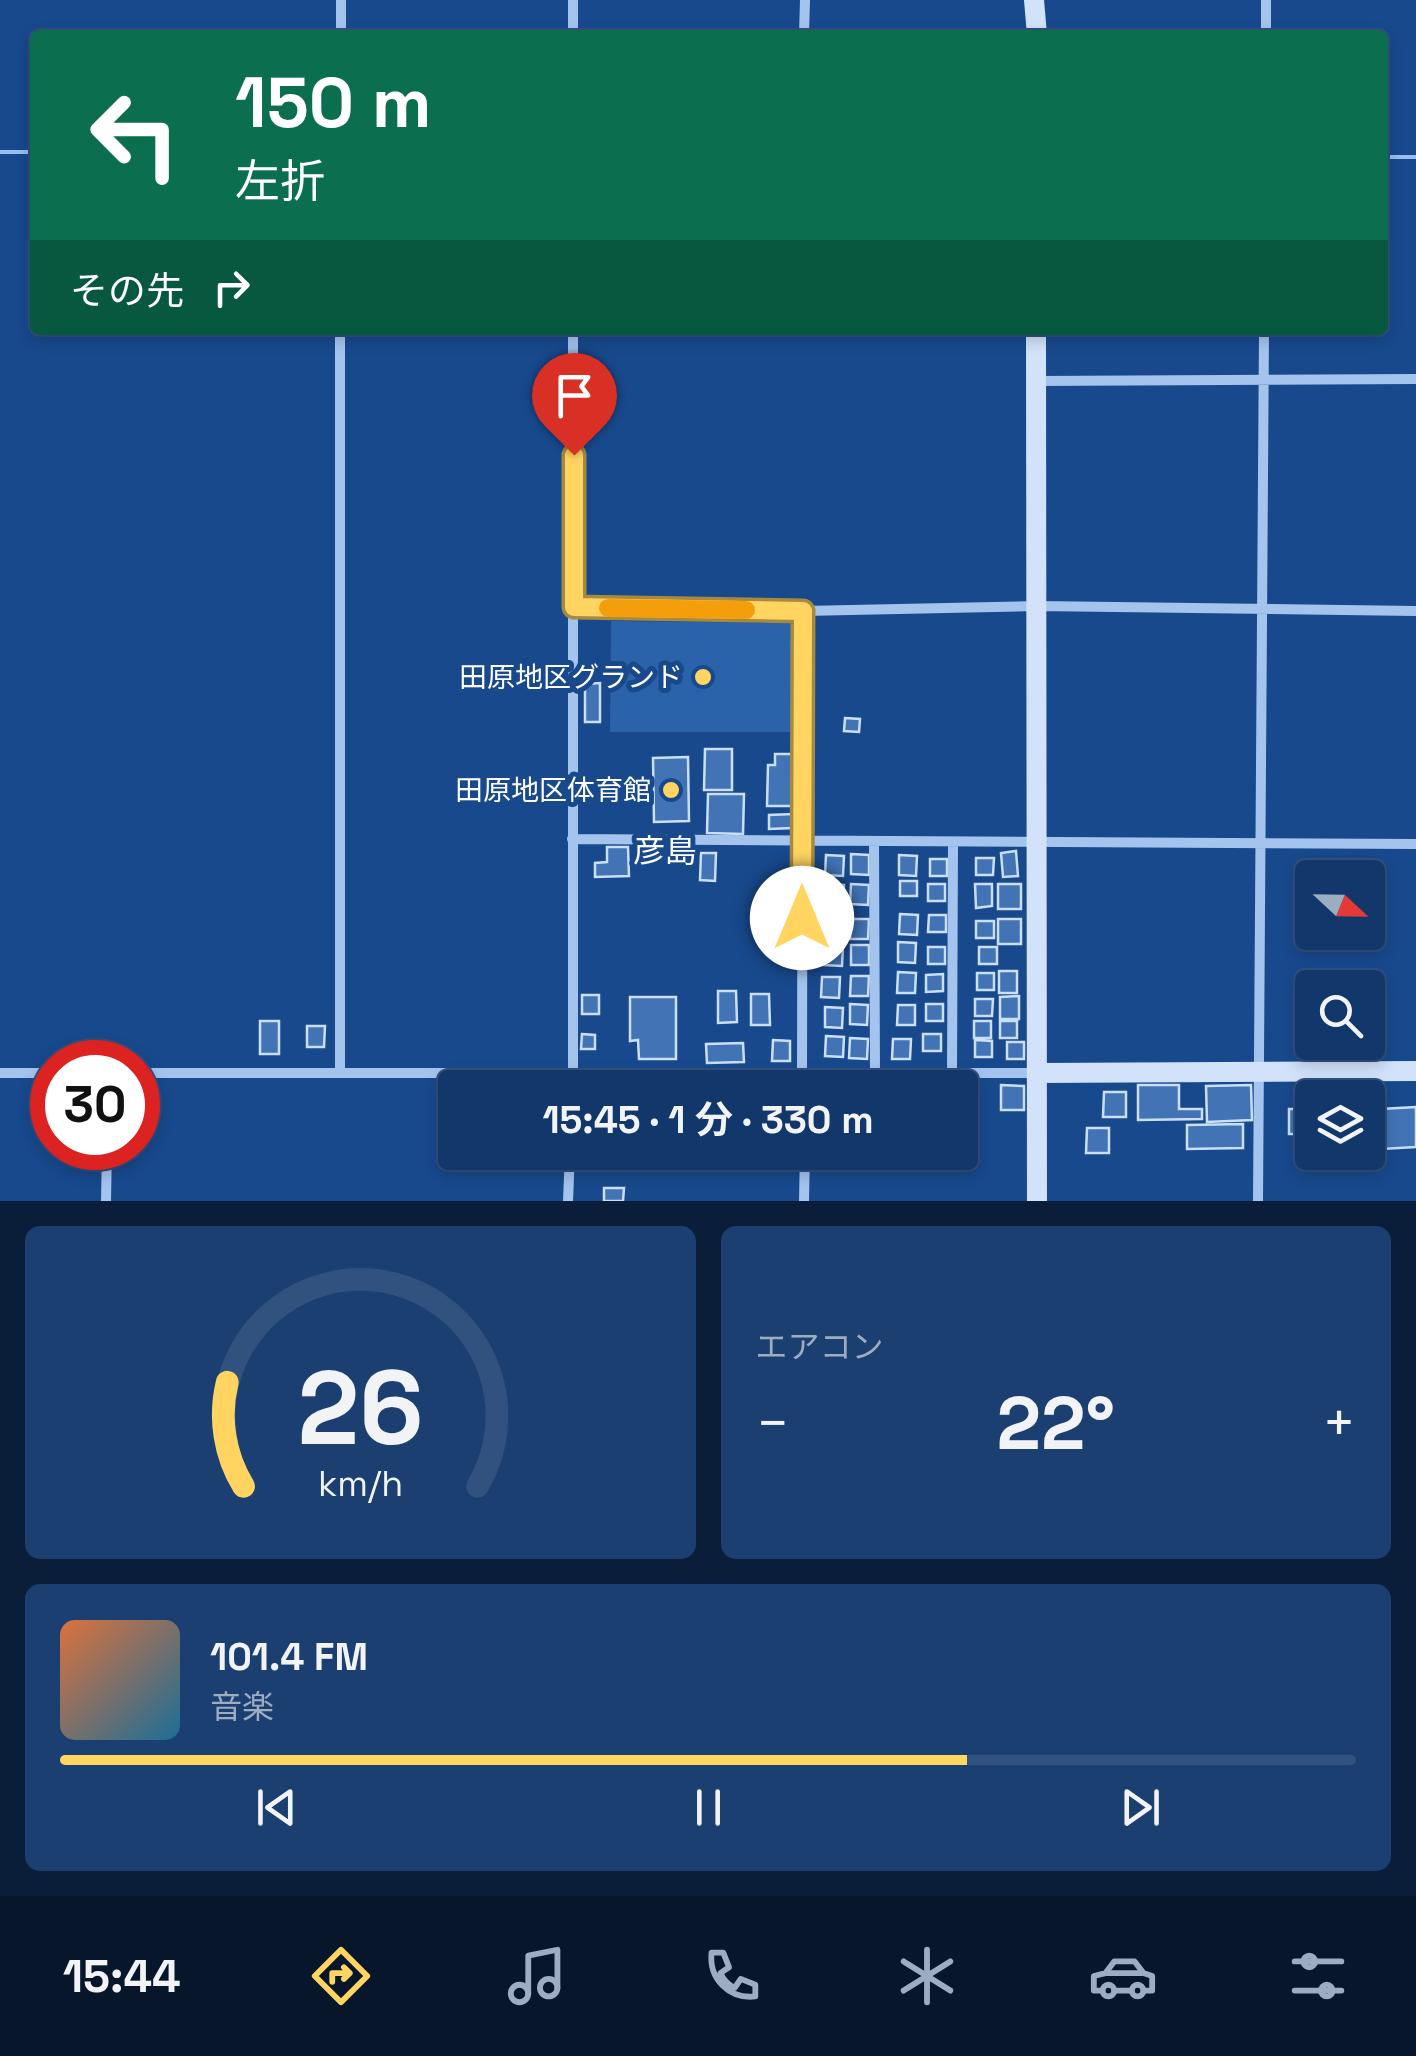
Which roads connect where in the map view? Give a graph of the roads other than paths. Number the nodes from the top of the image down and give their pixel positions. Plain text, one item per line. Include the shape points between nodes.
1 (341, 0) edge
2 (573, 0) edge
3 (805, 0) edge
4 (1034, 0) edge
5 (1266, 0) edge
6 (341, 30) edge
7 (573, 30) edge
8 (804, 30) edge
9 (1037, 30) edge
10 (1266, 30) edge
11 (340, 335) edge
12 (573, 335) edge
13 (1036, 335) edge
14 (1264, 335) edge
15 (1416, 378) edge
16 (1036, 380) junction
17 (1263, 380) junction
18 (1037, 606) junction
19 (574, 607) junction
20 (1263, 610) junction
21 (803, 611) junction
22 (1416, 611) edge
23 (572, 839) junction
24 (802, 840) junction
25 (874, 841) junction
26 (953, 842) junction
27 (1261, 842) junction
28 (1037, 843) junction
29 (1416, 844) edge
30 (574, 1070) edge
31 (804, 1070) edge
32 (874, 1070) edge
33 (952, 1070) edge
34 (1257, 1072) junction
35 (1416, 1072) edge
36 (0, 1073) edge
37 (30, 1073) edge
38 (160, 1073) edge
39 (340, 1073) junction
40 (438, 1073) edge
41 (1037, 1073) junction
42 (978, 1074) edge
43 (107, 1170) edge
44 (569, 1170) edge
45 (805, 1170) edge
46 (106, 1201) edge
47 (568, 1201) edge
48 (804, 1201) edge
49 (1037, 1201) edge
50 (1258, 1201) edge

1 - 6 street
2 - 7 street
3 - 8 street
4 - 9 street
5 - 10 street
11 - 39 street
12 - 19 street
13 - 16 street
14 - 17 street
15 - 17 street
16 - 17 street
16 - 18 street
17 - 20 street
18 - 20 street
18 - 21 street
18 - 28 street
19 - 21 street
19 - 23 street
20 - 22 street
20 - 27 street
21 - 24 street
23 - 24 street
23 - 30 street
24 - 25 street
24 - 31 street
25 - 26 street
25 - 32 street
26 - 28 street
26 - 33 street
27 - 28 street
27 - 29 street
27 - 34 street
28 - 41 street
34 - 35 street
34 - 41 street
34 - 50 street
36 - 37 street
38 - 39 street
39 - 40 street
41 - 42 street
41 - 49 street
43 - 46 street
44 - 47 street
45 - 48 street

